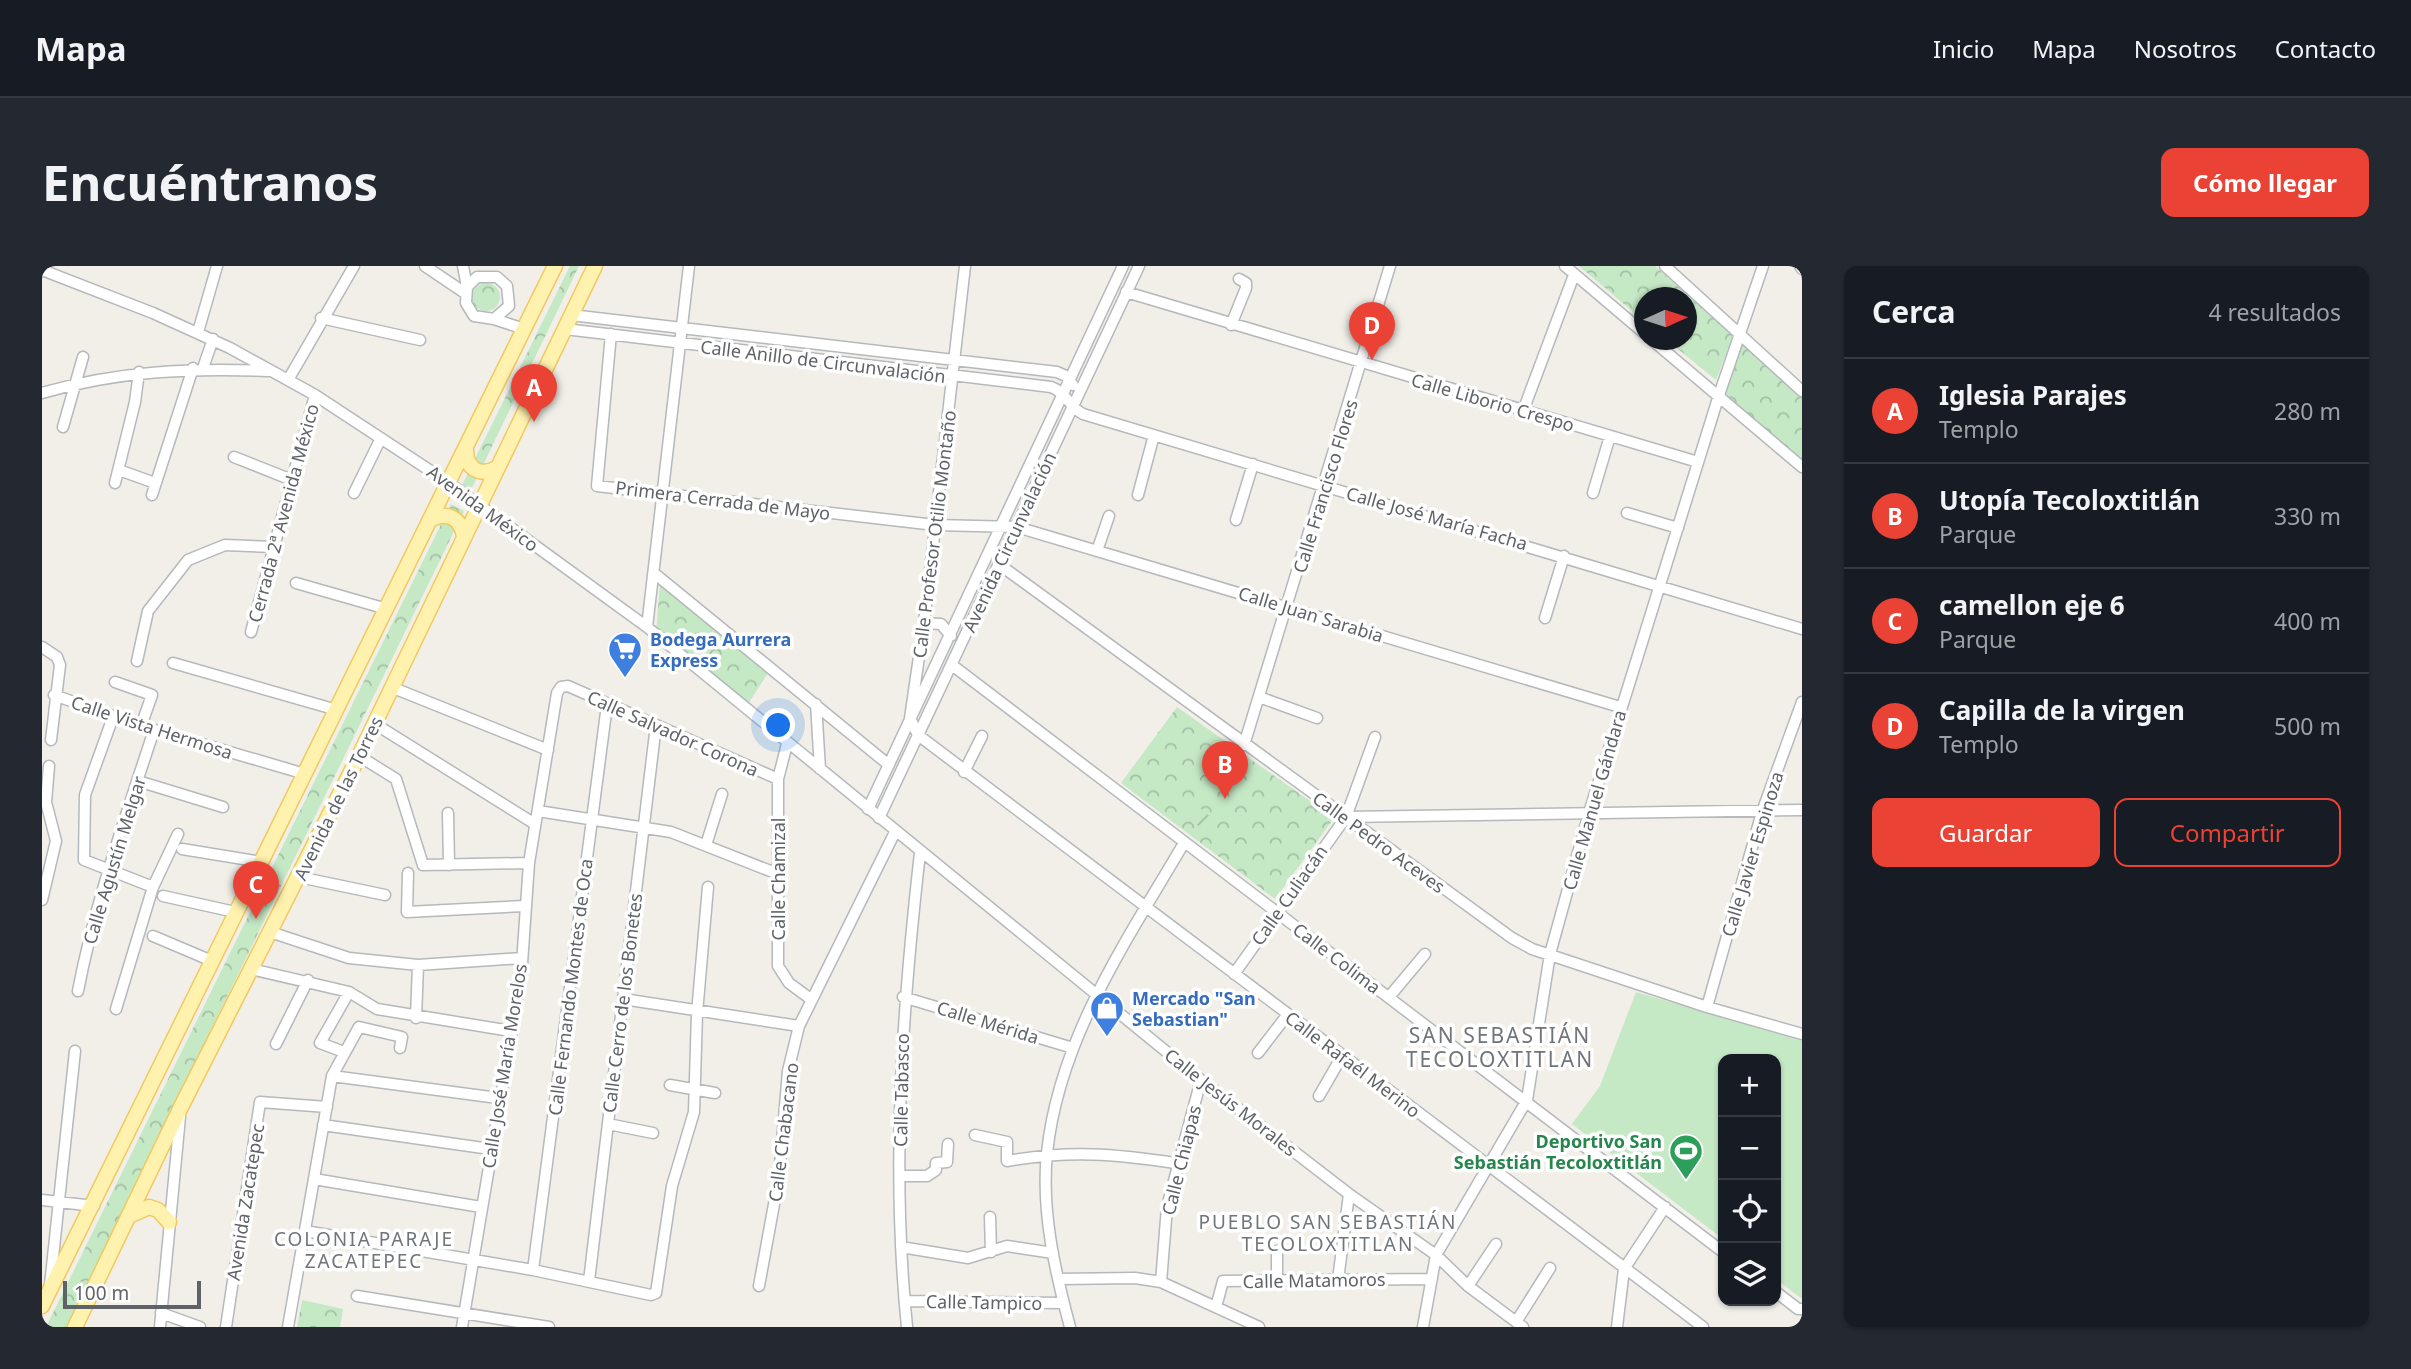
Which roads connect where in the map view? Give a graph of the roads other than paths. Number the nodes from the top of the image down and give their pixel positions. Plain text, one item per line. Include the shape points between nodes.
1 (217, 266) edge
2 (354, 266) edge
3 (425, 266) edge
4 (463, 266) edge
5 (555, 266) edge
6 (595, 266) edge
7 (689, 266) edge
8 (965, 266) edge
9 (1123, 266) edge
10 (1139, 266) edge
11 (1390, 266) edge
12 (1565, 266) edge
13 (1665, 266) edge
14 (1763, 266) edge
15 (42, 270) edge
16 (490, 270) edge
17 (1574, 275) junction
18 (1239, 279) dead end
19 (466, 290) junction
20 (1126, 292) junction
21 (321, 318) junction
22 (494, 319) junction
23 (568, 322) junction
24 (1231, 325) junction
25 (1634, 325) edge
26 (524, 329) junction
27 (681, 330) junction
28 (198, 332) junction
29 (611, 334) junction
30 (1740, 335) junction
31 (213, 339) junction
32 (420, 340) dead end
33 (679, 344) junction
34 (1664, 350) edge
35 (83, 357) dead end
36 (954, 362) junction
37 (1362, 363) junction
38 (198, 368) junction
39 (272, 371) junction
40 (139, 372) junction
41 (953, 376) junction
42 (288, 380) junction
43 (1070, 380) junction
44 (73, 384) junction
45 (1802, 391) edge
46 (42, 393) edge
47 (1063, 393) junction
48 (1079, 393) junction
49 (315, 395) junction
50 (1719, 395) junction
51 (1071, 408) junction
52 (1523, 411) junction
53 (63, 427) dead end
54 (1154, 435) junction
55 (1610, 436) junction
56 (381, 438) junction
57 (466, 450) junction
58 (234, 457) dead end
59 (1699, 462) junction
60 (1253, 464) junction
61 (1802, 467) edge
62 (497, 468) junction
63 (119, 470) junction
64 (292, 480) junction
65 (115, 483) dead end
66 (449, 483) junction
67 (1325, 486) junction
68 (664, 492) junction
69 (354, 493) dead end
70 (1593, 493) dead end
71 (1138, 495) dead end
72 (479, 505) junction
73 (1627, 513) dead end
74 (1109, 516) dead end
75 (432, 519) junction
76 (1236, 520) dead end
77 (935, 525) junction
78 (1017, 527) junction
79 (1000, 528) junction
80 (1678, 528) junction
81 (464, 537) junction
82 (273, 547) junction
83 (1097, 551) junction
84 (1564, 556) junction
85 (1000, 565) junction
86 (654, 573) junction
87 (296, 583) dead end
88 (1659, 586) junction
89 (1287, 607) junction
90 (387, 609) junction
91 (1545, 618) dead end
92 (924, 623) junction
93 (647, 627) junction
94 (1802, 629) edge
95 (251, 632) dead end
96 (949, 634) junction
97 (961, 645) junction
98 (42, 647) edge
99 (137, 661) dead end
100 (173, 663) dead end
101 (952, 665) junction
102 (115, 682) dead end
103 (568, 686) joint
104 (391, 687) junction
105 (54, 695) junction
106 (1259, 697) junction
107 (1802, 702) edge
108 (816, 704) junction
109 (607, 705) junction
110 (1620, 707) junction
111 (337, 710) junction
112 (113, 717) junction
113 (910, 718) junction
114 (1317, 718) dead end
115 (375, 724) junction
116 (656, 725) junction
117 (141, 726) junction
118 (154, 730) junction
119 (918, 735) junction
120 (982, 736) dead end
121 (1376, 737) dead end
122 (51, 740) dead end
123 (787, 744) junction
124 (1244, 745) junction
125 (548, 750) junction
126 (359, 757) junction
127 (890, 765) junction
128 (49, 766) dead end
129 (820, 769) junction
130 (964, 772) junction
131 (305, 774) junction
132 (778, 779) junction
133 (138, 781) junction
134 (722, 794) dead end
135 (223, 807) dead end
136 (868, 808) junction
137 (1802, 810) edge
138 (538, 811) junction
139 (1762, 812) junction
140 (448, 813) dead end
141 (1589, 813) junction
142 (1346, 817) junction
143 (879, 818) junction
144 (592, 820) junction
145 (535, 824) junction
146 (643, 827) junction
147 (895, 832) junction
148 (178, 834) dead end
149 (1184, 843) junction
150 (706, 845) junction
151 (182, 849) dead end
152 (920, 853) junction
153 (261, 862) junction
154 (529, 863) junction
155 (449, 865) junction
156 (109, 868) junction
157 (408, 873) dead end
158 (778, 874) junction
159 (299, 877) junction
160 (153, 887) junction
161 (708, 887) dead end
162 (385, 895) dead end
163 (163, 896) dead end
164 (42, 900) edge
165 (524, 906) junction
166 (1146, 908) junction
167 (235, 912) junction
168 (1276, 912) junction
169 (270, 932) junction
170 (153, 936) dead end
171 (1425, 954) dead end
172 (1550, 954) junction
173 (522, 958) junction
174 (212, 961) junction
175 (418, 965) junction
176 (251, 969) junction
177 (1234, 974) junction
178 (308, 980) junction
179 (78, 990) dead end
180 (349, 992) junction
181 (1096, 994) junction
182 (904, 997) junction
183 (1389, 997) junction
184 (623, 999) junction
185 (812, 1000) junction
186 (1707, 1007) junction
187 (116, 1009) dead end
188 (697, 1013) junction
189 (1288, 1014) junction
190 (416, 1018) junction
191 (799, 1026) junction
192 (511, 1031) junction
193 (1802, 1034) edge
194 (276, 1044) dead end
195 (400, 1048) dead end
196 (1073, 1048) junction
197 (75, 1051) dead end
198 (344, 1052) junction
199 (1258, 1053) dead end
200 (1342, 1056) junction
201 (332, 1076) junction
202 (1201, 1080) junction
203 (670, 1086) dead end
204 (696, 1090) junction
205 (715, 1093) dead end
206 (1319, 1096) dead end
207 (498, 1098) junction
208 (1527, 1100) junction
209 (181, 1107) junction
210 (327, 1107) junction
211 (608, 1124) junction
212 (323, 1125) junction
213 (653, 1133) dead end
214 (975, 1135) dead end
215 (948, 1144) dead end
216 (490, 1149) junction
217 (1047, 1154) junction
218 (1176, 1163) junction
219 (1488, 1165) junction
220 (900, 1176) junction
221 (314, 1179) junction
222 (1349, 1194) junction
223 (42, 1200) edge
224 (58, 1201) junction
225 (94, 1206) junction
226 (481, 1207) junction
227 (1665, 1207) junction
228 (131, 1214) junction
229 (990, 1217) dead end
230 (169, 1222) junction
231 (305, 1231) junction
232 (1496, 1244) dead end
233 (901, 1247) junction
234 (1718, 1248) edge
235 (1277, 1251) dead end
236 (991, 1252) junction
237 (1053, 1253) junction
238 (1436, 1255) junction
239 (472, 1261) junction
240 (1550, 1268) dead end
241 (1624, 1269) junction
242 (533, 1270) junction
243 (1059, 1279) junction
244 (1432, 1279) junction
245 (1338, 1280) junction
246 (589, 1281) junction
247 (1161, 1282) junction
248 (1277, 1283) junction
249 (759, 1286) dead end
250 (1468, 1286) junction
251 (49, 1291) junction
252 (1781, 1295) edge
253 (357, 1296) dead end
254 (905, 1301) junction
255 (1063, 1303) junction
256 (42, 1306) edge
257 (1216, 1307) junction
258 (1802, 1309) edge
259 (464, 1311) junction
260 (161, 1313) junction
261 (1520, 1324) edge
262 (75, 1327) edge
263 (160, 1327) edge
264 (200, 1327) edge
265 (226, 1327) edge
266 (288, 1327) edge
267 (461, 1327) edge
268 (550, 1327) edge
269 (907, 1327) edge
270 (1070, 1327) edge
271 (1259, 1327) edge
272 (1423, 1327) edge
273 (1617, 1327) edge
274 (1703, 1327) edge

1 - 28 street
2 - 21 street
3 - 19 street
4 - 19 street
5 - 26 main road
6 - 23 main road, Avenida de las Torres
7 - 27 street
8 - 36 street, Calle Profesor Otilio Montaño
9 - 43 street, Avenida Circunvalación
10 - 20 street, Avenida Circunvalación
11 - 37 street, Calle Francisco Flores
12 - 17 street
13 - 30 street
14 - 30 street, Calle Manuel Gándara
15 - 28 street, Avenida México
16 - 19 street
16 - 22 street via 509,292 509,306
17 - 25 street
17 - 52 street
18 - 24 street via 1246,288
19 - 22 street via 470,312
20 - 24 street, Calle Liborio Crespo
20 - 48 street, Avenida Circunvalación
21 - 32 street
21 - 42 street
22 - 26 street
23 - 27 street, Calle Anillo de Circunvalación
23 - 29 street, Calle Anillo de Circunvalación
23 - 62 main road, Avenida de las Torres
24 - 37 street, Calle Liborio Crespo
26 - 57 main road
27 - 33 street
27 - 36 street, Calle Anillo de Circunvalación
28 - 31 street, Avenida México
29 - 33 street, Calle Anillo de Circunvalación
29 - 68 street, Primera Cerrada de Mayo via 597,486
30 - 45 street
30 - 50 street, Calle Manuel Gándara
31 - 38 street
31 - 39 street, Avenida México
33 - 41 street, Calle Anillo de Circunvalación
33 - 68 street
34 - 50 street
35 - 44 street
36 - 41 street, Calle Profesor Otilio Montaño
36 - 43 street, Calle Anillo de Circunvalación via 1057,372
37 - 52 street, Calle Liborio Crespo
37 - 67 street, Calle Francisco Flores
38 - 39 street
38 - 40 street
38 - 63 street via 153,489
39 - 42 street, Avenida México
40 - 44 street
40 - 63 street
41 - 47 street, Calle Anillo de Circunvalación via 1051,387
41 - 77 street, Calle Profesor Otilio Montaño
42 - 49 street, Avenida México
43 - 47 street, Avenida Circunvalación
43 - 48 street
44 - 46 street
44 - 53 street
47 - 51 street
47 - 79 street, Avenida Circunvalación
48 - 51 street, Avenida Circunvalación
49 - 56 street, Avenida México
49 - 64 street, Cerrada 2ª Avenida México
50 - 59 street, Calle Manuel Gándara
50 - 61 street
51 - 54 street, Calle José María Facha
51 - 78 street, Avenida Circunvalación
52 - 55 street, Calle Liborio Crespo
54 - 60 street, Calle José María Facha
54 - 71 street
55 - 59 street, Calle Liborio Crespo
55 - 70 street
56 - 66 street, Avenida México
56 - 69 street
57 - 62 main road via 468,464 475,470
57 - 66 main road
58 - 64 street
59 - 80 street, Calle Manuel Gándara
60 - 67 street, Calle José María Facha
60 - 76 street
62 - 72 main road, Avenida de las Torres
63 - 65 street
64 - 82 street, Cerrada 2ª Avenida México
66 - 72 street, Avenida México
66 - 75 main road
67 - 84 street, Calle José María Facha
67 - 89 street, Calle Francisco Flores
68 - 77 street, Primera Cerrada de Mayo
68 - 86 street
72 - 81 main road, Avenida de las Torres
72 - 93 street, Avenida México
73 - 80 street
74 - 83 street
75 - 81 main road via 441,515 455,518
75 - 90 main road
77 - 79 street, Primera Cerrada de Mayo
77 - 92 street, Calle Profesor Otilio Montaño
78 - 79 street, Calle Juan Sarabia
78 - 83 street, Calle Juan Sarabia
78 - 85 street, Avenida Circunvalación
79 - 96 street, Avenida Circunvalación
80 - 88 street, Calle Manuel Gándara
81 - 104 main road, Avenida de las Torres
82 - 95 street, Cerrada 2ª Avenida México
82 - 99 street via 225,545 188,560 148,611
83 - 89 street, Calle Juan Sarabia
84 - 88 street, Calle José María Facha
84 - 91 street
85 - 97 street, Avenida Circunvalación
85 - 124 street, Calle Pedro Aceves
86 - 93 street
86 - 108 street
87 - 90 street
88 - 94 street, Calle José María Facha
88 - 110 street, Calle Manuel Gándara
89 - 106 street, Calle Francisco Flores
89 - 110 street, Calle Juan Sarabia
90 - 111 main road
92 - 96 street via 941,624
92 - 113 street, Calle Profesor Otilio Montaño
93 - 123 street, Avenida México
96 - 97 street
96 - 113 street, Avenida Circunvalación
97 - 101 street, Avenida Circunvalación
98 - 105 street, Calle Vista Hermosa via 57,657 60,665
100 - 111 street
101 - 119 street, Avenida Circunvalación
101 - 149 street, Calle Colima
102 - 117 street via 152,695
103 - 109 street, Calle Salvador Corona
103 - 125 street, Calle José María Morelos via 557,693
104 - 115 main road, Avenida de las Torres
104 - 125 street
105 - 112 street, Calle Vista Hermosa
105 - 122 street
106 - 114 street
106 - 124 street, Calle Francisco Flores
107 - 139 street, Calle Javier Espinoza
108 - 127 street
108 - 129 street
109 - 116 street, Calle Salvador Corona
109 - 144 street, Calle Fernando Montes de Oca
110 - 141 street, Calle Manuel Gándara
111 - 131 main road
112 - 117 street, Calle Vista Hermosa
112 - 156 street via 85,795 84,860
113 - 119 street, Calle Rafaél Merino
113 - 127 street, Avenida Circunvalación
115 - 126 main road, Avenida de las Torres
115 - 145 street
116 - 132 street, Calle Salvador Corona
116 - 146 street, Calle Cerro de los Bonetes
117 - 118 street, Calle Vista Hermosa
118 - 131 street, Calle Vista Hermosa
118 - 133 street, Calle Agustín Melgar
119 - 130 street, Calle Rafaél Merino
119 - 143 street, Avenida Circunvalación
120 - 130 street
121 - 142 street, Calle Culiacán
123 - 129 street, Avenida México
123 - 132 street, Calle Chamizal
124 - 142 street, Calle Pedro Aceves
125 - 138 street, Calle José María Morelos
126 - 155 street via 396,779 422,865
126 - 159 main road, Avenida de las Torres
127 - 136 street, Avenida Circunvalación
128 - 164 street via 46,802 56,841
129 - 136 street, Avenida México
130 - 166 street, Calle Rafaél Merino
131 - 153 main road
132 - 158 street, Calle Chamizal
133 - 135 street
133 - 156 street, Calle Agustín Melgar
134 - 150 street
136 - 143 street, Avenida México
137 - 139 street
138 - 144 street
138 - 145 street, Calle José María Morelos
139 - 141 street
139 - 186 street, Calle Javier Espinoza
140 - 155 street
141 - 142 street
141 - 172 street, Calle Manuel Gándara
142 - 168 street, Calle Culiacán
142 - 172 street, Calle Pedro Aceves via 1512,938
143 - 147 street, Calle Jesús Morales
144 - 146 street
144 - 242 street, Calle Fernando Montes de Oca
145 - 154 street, Calle José María Morelos
146 - 150 street
146 - 184 street, Calle Cerro de los Bonetes
147 - 152 street, Calle Jesús Morales
147 - 185 street, Calle Chabacano
148 - 160 street
149 - 166 street
149 - 168 street, Calle Colima
150 - 158 street
151 - 153 street
152 - 181 street, Calle Jesús Morales
152 - 182 street, Calle Tabasco
153 - 167 main road
154 - 155 street
154 - 165 street, Calle José María Morelos
156 - 160 street
156 - 179 street, Calle Agustín Melgar
157 - 165 street via 407,912
158 - 185 street, Calle Chamizal via 779,965 789,983
159 - 162 street
159 - 169 main road, Avenida de las Torres
160 - 187 street
161 - 188 street
163 - 167 street
165 - 173 street, Calle José María Morelos
166 - 177 street, Calle Rafaél Merino
166 - 181 street
167 - 174 main road
168 - 177 street, Calle Culiacán
168 - 183 street, Calle Colima
169 - 175 street via 349,958
169 - 176 main road, Avenida de las Torres
170 - 174 street
171 - 183 street
172 - 186 street, Calle Pedro Aceves
172 - 208 street, Calle Manuel Gándara
173 - 175 street
173 - 192 street, Calle José María Morelos
174 - 225 main road
175 - 190 street
176 - 178 street
176 - 209 main road, Avenida de las Torres
177 - 189 street, Calle Rafaél Merino
178 - 180 street
178 - 194 street
180 - 190 street via 377,1009
180 - 198 street via 320,1043
181 - 196 street
181 - 202 street, Calle Jesús Morales
182 - 196 street, Calle Mérida
182 - 220 street, Calle Tabasco
183 - 208 street, Calle Colima
184 - 188 street
184 - 211 street, Calle Cerro de los Bonetes
185 - 191 street, Calle Chabacano
186 - 193 street, Calle Pedro Aceves
188 - 191 street
188 - 204 street
189 - 199 street
189 - 200 street, Calle Rafaél Merino
190 - 192 street
191 - 249 street, Calle Chabacano via 788,1070 779,1177
192 - 207 street, Calle José María Morelos
195 - 198 street via 402,1037 359,1027
196 - 217 street
197 - 224 street
198 - 201 street
200 - 206 street
200 - 219 street, Calle Rafaél Merino
201 - 207 street
201 - 210 street
202 - 218 street, Calle Chiapas
202 - 222 street, Calle Jesús Morales
203 - 204 street
204 - 205 street
204 - 246 street via 672,1186 658,1289 651,1295
207 - 216 street, Calle José María Morelos
208 - 219 street, Calle Manuel Gándara
208 - 227 street, Calle Colima
209 - 228 main road, Avenida de las Torres
209 - 230 street
210 - 212 street
210 - 265 street, Avenida Zacatepec via 260,1102
211 - 213 street
211 - 246 street, Calle Cerro de los Bonetes
212 - 216 street
212 - 221 street
214 - 217 street via 1007,1142 1007,1161
215 - 220 street via 947,1162 936,1163 936,1170 927,1176
216 - 226 street, Calle José María Morelos
217 - 218 street via 1103,1152
217 - 237 street
218 - 247 street, Calle Chiapas
219 - 238 street, Calle Manuel Gándara
219 - 241 street, Calle Rafaél Merino
220 - 233 street, Calle Tabasco
221 - 226 street
221 - 231 street
222 - 238 street, Calle Jesús Morales
222 - 245 street
223 - 224 street
224 - 225 street
224 - 251 street
225 - 251 main road
226 - 239 street, Calle José María Morelos
227 - 234 street, Calle Colima
227 - 241 street
228 - 230 main road via 149,1207
228 - 262 main road, Avenida de las Torres
229 - 236 street
230 - 260 street
231 - 239 street
231 - 266 street
232 - 250 street
233 - 236 street via 968,1258
233 - 254 street, Calle Tabasco
235 - 248 street
236 - 237 street via 1007,1246
237 - 243 street
238 - 244 street, Calle Manuel Gándara
238 - 250 street, Calle Jesús Morales
239 - 242 street
239 - 259 street, Calle José María Morelos
240 - 261 street
241 - 273 street
241 - 274 street, Calle Rafaél Merino
242 - 246 street
243 - 247 street
243 - 255 street
244 - 245 street, Calle Matamoros
244 - 272 street, Calle Manuel Gándara
245 - 248 street, Calle Matamoros
247 - 257 street
248 - 257 street, Calle Matamoros via 1223,1281
250 - 261 street, Calle Jesús Morales
251 - 256 main road
252 - 258 street
253 - 259 street
254 - 255 street, Calle Tampico
254 - 269 street, Calle Tabasco
255 - 270 street
257 - 271 street
259 - 267 street, Calle José María Morelos
259 - 268 street
260 - 263 street
260 - 264 street

